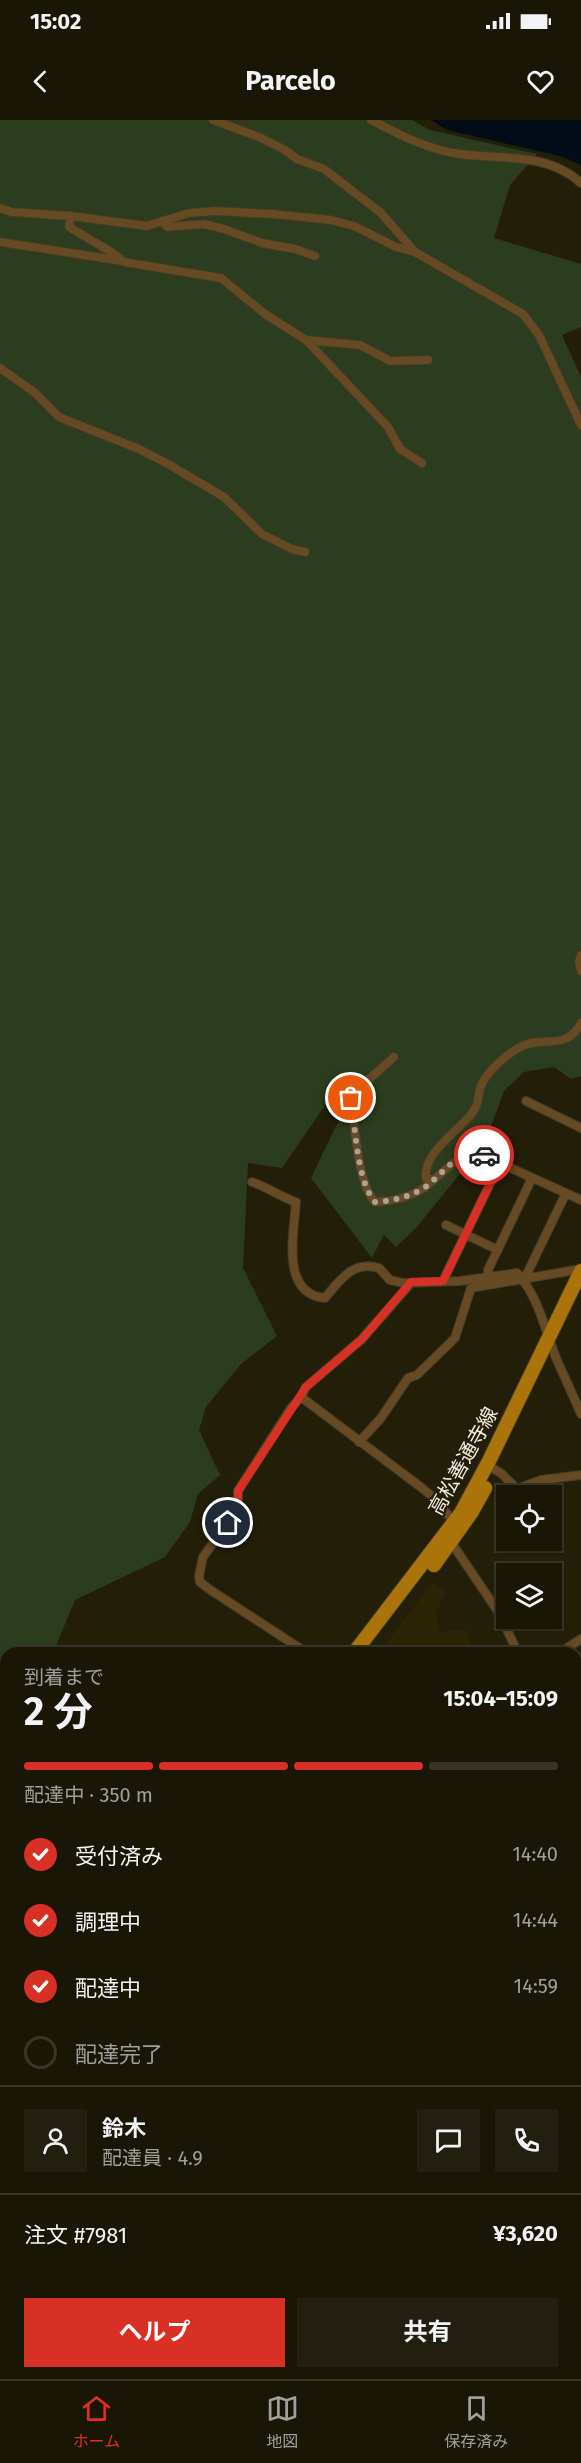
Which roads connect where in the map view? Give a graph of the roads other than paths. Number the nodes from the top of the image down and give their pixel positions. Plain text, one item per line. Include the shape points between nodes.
1 (213, 120) edge
2 (371, 120) edge
3 (581, 183) edge
4 (0, 208) edge
5 (71, 216) junction
6 (162, 221) junction
7 (0, 242) edge
8 (415, 252) junction
9 (315, 256) dead end
10 (124, 262) junction
11 (306, 340) junction
12 (428, 360) dead end
13 (0, 368) edge
14 (581, 425) edge
15 (422, 463) dead end
16 (305, 552) dead end
17 (581, 955) edge
18 (581, 971) edge
19 (581, 1023) edge
20 (394, 1057) dead end
21 (526, 1101) dead end
22 (581, 1128) edge
23 (500, 1163) junction
24 (532, 1178) junction
25 (434, 1180) junction
26 (252, 1182) dead end
27 (566, 1193) junction
28 (581, 1200) edge
29 (446, 1225) dead end
30 (466, 1234) junction
31 (498, 1250) junction
32 (581, 1272) edge
33 (488, 1276) junction
34 (524, 1280) junction
35 (443, 1281) junction
36 (411, 1282) junction
37 (581, 1293) edge
38 (551, 1343) junction
39 (301, 1397) junction
40 (581, 1413) edge
41 (359, 1442) junction
42 (494, 1469) junction
43 (581, 1475) edge
44 (454, 1522) junction
45 (451, 1542) junction
46 (298, 1647) edge
47 (359, 1647) edge
48 (371, 1647) edge
49 (515, 1647) edge

1 - 8 street via 259,137 324,169 381,213
2 - 3 street via 419,144 454,153 538,161 562,168
4 - 5 street
5 - 6 street via 147,226
5 - 10 street via 69,227
6 - 8 street via 215,211 331,220
6 - 9 street via 167,227 204,224
7 - 10 street
8 - 14 street via 523,314 539,335
10 - 11 street via 221,278 265,314
11 - 12 street via 360,345 390,361
11 - 15 street via 388,427 400,449
13 - 16 street via 34,392 59,417 168,464 224,497 262,534
17 - 18 street
19 - 25 street via 565,1040 522,1046 490,1072 480,1087 480,1101 435,1152 425,1170 426,1178
20 - 25 street via 351,1098 362,1181 375,1202 398,1200
21 - 22 street
23 - 24 street
23 - 25 street via 478,1153 466,1153
23 - 30 street
24 - 27 street
24 - 31 street
26 - 36 street via 296,1202 293,1265 303,1289 325,1298 343,1275 362,1266 379,1268 390,1280
27 - 28 street
27 - 34 street
29 - 30 street
30 - 31 street
30 - 35 street
31 - 33 street
32 - 34 street
32 - 38 main road, 高松善通寺線
33 - 34 street via 518,1273
33 - 35 street
34 - 38 street
34 - 41 street via 471,1288 454,1338 417,1375 408,1378
35 - 36 street
36 - 39 street via 362,1339 306,1387
37 - 38 main road, 高松善通寺線
38 - 40 street
38 - 42 main road, 高松善通寺線
38 - 44 main road, 高松善通寺線
39 - 41 street
39 - 46 street via 238,1491 238,1509 203,1557 199,1576 209,1589
41 - 44 street via 428,1493
42 - 43 street via 517,1489 541,1480
42 - 45 main road, 高松善通寺線 via 471,1514
44 - 47 main road, 高松善通寺線
45 - 48 main road, 高松善通寺線
45 - 49 street via 500,1613

